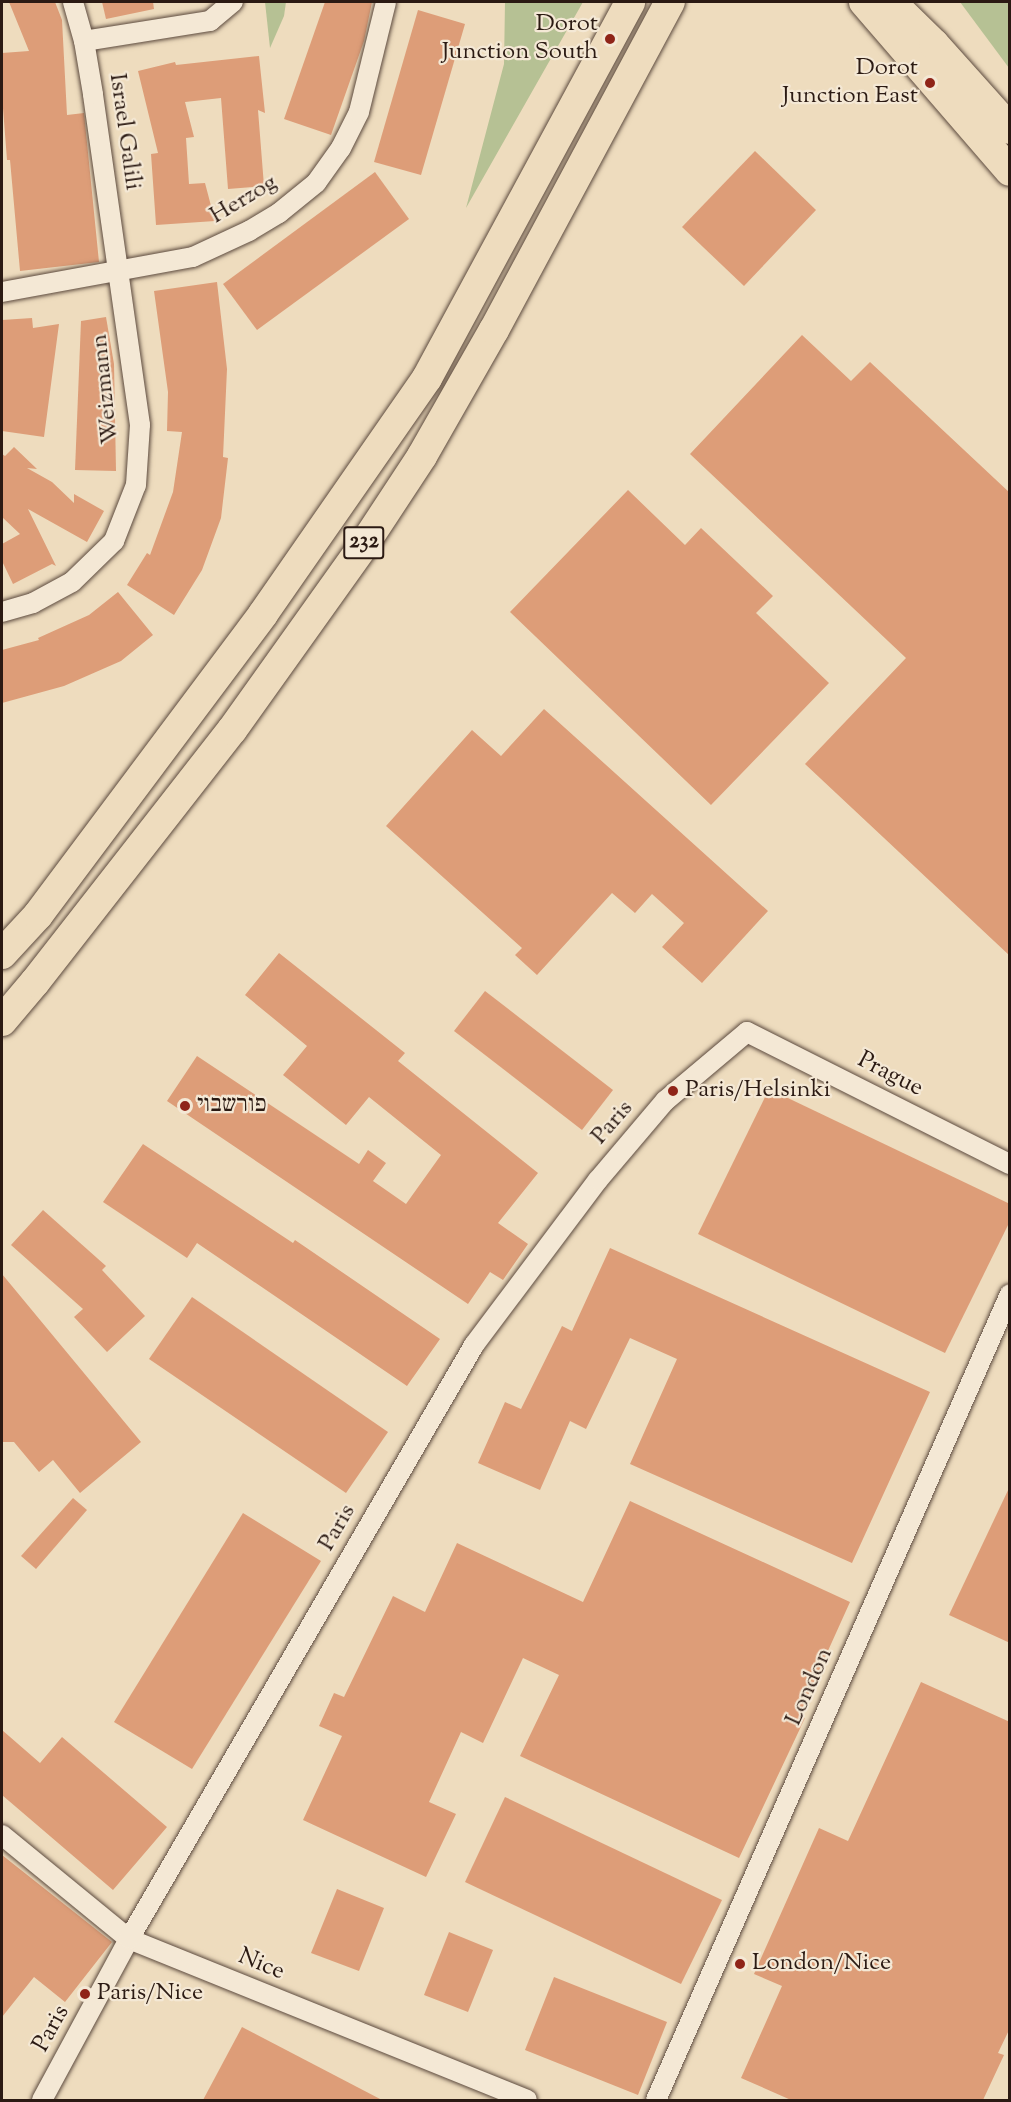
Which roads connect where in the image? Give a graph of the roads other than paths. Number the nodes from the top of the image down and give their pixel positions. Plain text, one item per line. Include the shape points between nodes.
1 (73, 2) edge
2 (233, 2) edge
3 (386, 2) edge
4 (630, 2) edge
5 (864, 2) edge
6 (891, 2) edge
7 (669, 8) edge
8 (84, 41) junction
9 (1010, 129) edge
10 (1010, 171) edge
11 (117, 272) junction
12 (2, 292) edge
13 (2, 612) edge
14 (2, 954) edge
15 (2, 1021) edge
16 (747, 1032) joint
17 (1010, 1164) edge
18 (1010, 1294) edge
19 (2, 1835) edge
20 (129, 1939) junction
21 (42, 2100) edge
22 (527, 2100) edge
23 (656, 2100) edge

1 - 8 street, Israel Galili
2 - 8 street via 210,21
3 - 11 street, Herzog via 359,111 341,148 316,183 259,225 193,256
4 - 14 main road, 232 via 427,378 263,614 38,915
5 - 10 main road
6 - 9 main road
7 - 15 main road, 232 via 422,456 232,730
8 - 11 street, Israel Galili
11 - 12 street, Herzog
11 - 13 street, Weizmann via 140,425 136,485 114,541 72,582 33,603
16 - 17 street, Prague
16 - 20 street, Paris via 665,1101 598,1180 474,1345
18 - 23 street, London
19 - 20 street, Nice
20 - 21 street, Paris
20 - 22 street, Nice

